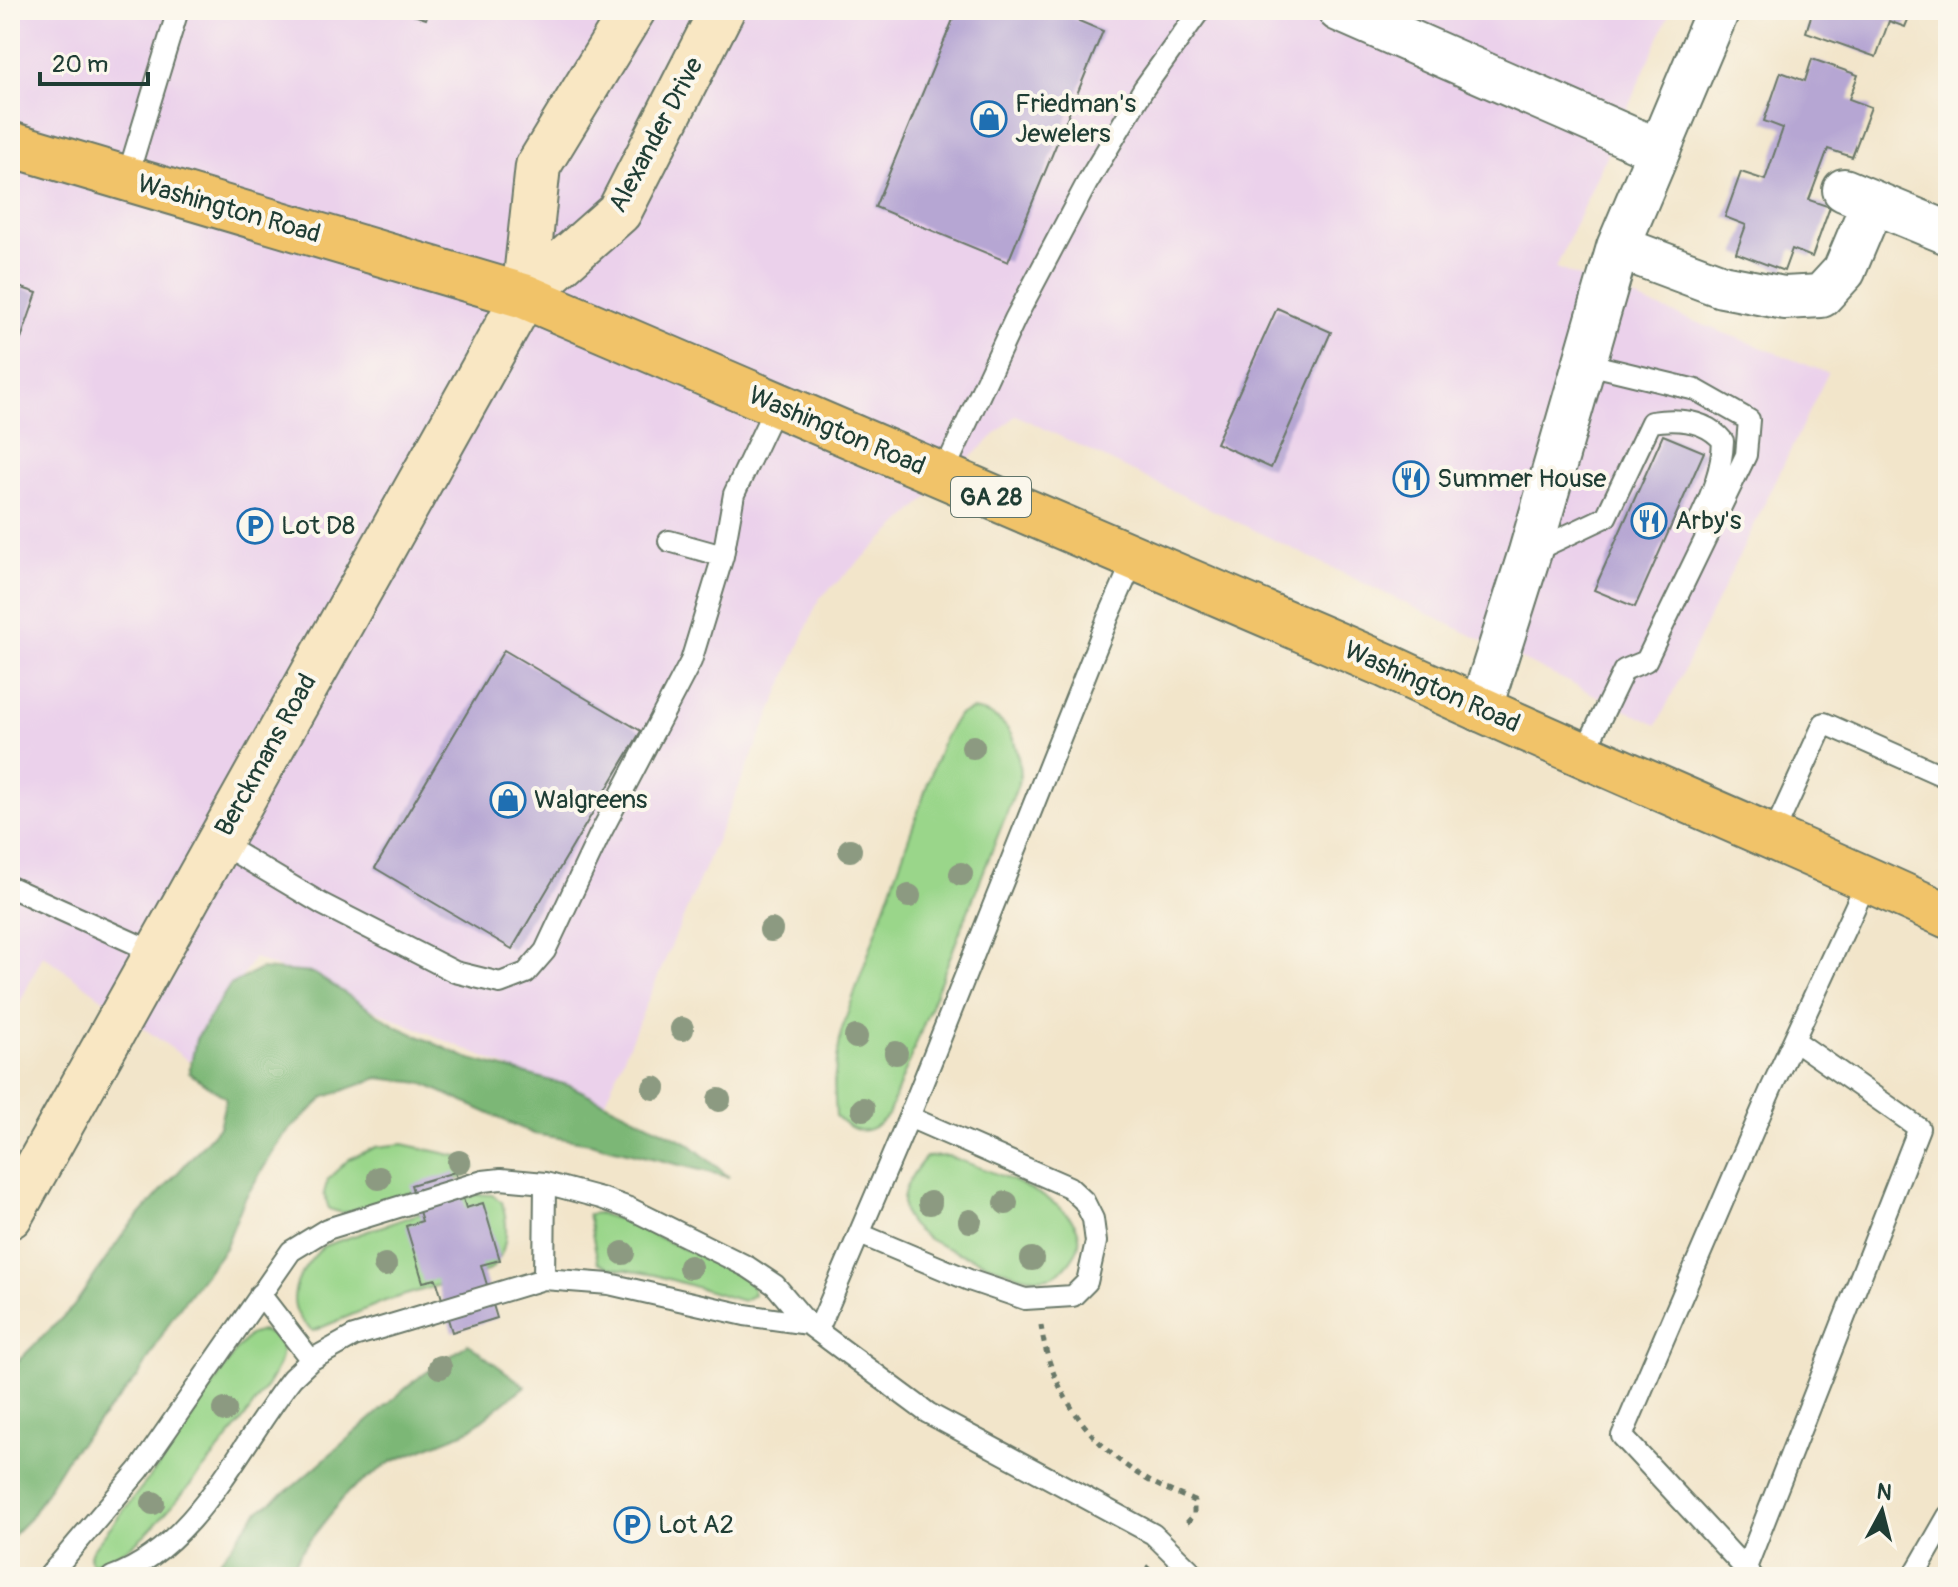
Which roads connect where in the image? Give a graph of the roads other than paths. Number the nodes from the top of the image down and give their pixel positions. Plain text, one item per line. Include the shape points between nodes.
1 (178, 10) edge
2 (633, 10) edge
3 (722, 10) edge
4 (1200, 10) edge
5 (1339, 10) edge
6 (1718, 10) edge
7 (10, 144) edge
8 (1658, 150) junction
9 (127, 178) junction
10 (1948, 233) edge
11 (1618, 247) junction
12 (524, 296) junction
13 (1584, 363) junction
14 (776, 405) junction
15 (942, 476) junction
16 (669, 541) dead end
17 (1530, 552) junction
18 (723, 556) junction
19 (1134, 559) junction
20 (1661, 631) junction
21 (1480, 710) junction
22 (1584, 753) junction
23 (1948, 778) edge
24 (1772, 837) junction
25 (218, 842) junction
26 (1868, 879) junction
27 (10, 887) edge
28 (1948, 916) edge
29 (156, 953) junction
30 (1794, 1040) junction
31 (909, 1117) junction
32 (545, 1183) junction
33 (10, 1216) edge
34 (860, 1234) junction
35 (544, 1279) junction
36 (260, 1294) junction
37 (813, 1327) junction
38 (311, 1360) junction
39 (1948, 1516) edge
40 (1749, 1572) edge
41 (48, 1577) edge
42 (112, 1577) edge
43 (1197, 1577) edge
44 (1913, 1577) edge

1 - 9 lane
2 - 12 main road via 538,166
3 - 12 main road, Alexander Drive via 619,212
4 - 15 lane via 1144,88 1087,183 1015,319
5 - 8 street
6 - 8 street
7 - 9 main road, Washington Road / GA 28
8 - 11 street
9 - 12 main road, Washington Road / GA 28
10 - 11 street via 1859,196 1844,271 1821,296 1784,298 1722,286
11 - 13 street
12 - 14 main road, Washington Road / GA 28
12 - 25 main road, Berckmans Road
13 - 17 street
13 - 20 lane via 1696,390 1749,420 1746,455
14 - 15 main road, Washington Road / GA 28
14 - 18 lane via 734,494
15 - 19 main road, Washington Road / GA 28
16 - 18 lane
17 - 20 lane via 1606,517 1651,422 1673,419 1715,431 1723,441 1722,460 1663,601
17 - 21 street
18 - 25 lane via 691,661 545,951 526,973 500,983 455,972 322,904
19 - 21 main road, Washington Road / GA 28
19 - 31 lane
20 - 22 lane via 1646,661 1624,670
21 - 22 main road, Washington Road / GA 28
22 - 24 main road, Washington Road / GA 28
23 - 24 lane via 1824,723
24 - 26 main road, Washington Road / GA 28
25 - 29 main road, Berckmans Road
26 - 28 main road, Washington Road / GA 28
26 - 30 lane
27 - 29 lane
29 - 33 main road, Berckmans Road
30 - 40 lane via 1622,1436
30 - 40 lane via 1919,1128
31 - 34 lane
31 - 34 lane via 1069,1187 1093,1219 1096,1242 1087,1282 1073,1296 1025,1299
32 - 35 lane
32 - 36 lane via 483,1181 327,1229 291,1251
32 - 37 lane via 629,1208 748,1267 775,1285
34 - 37 lane
35 - 37 lane via 609,1284
35 - 38 lane via 354,1336
36 - 38 lane
36 - 41 lane via 139,1470
37 - 43 lane via 928,1413 1144,1528
38 - 42 lane via 278,1396 182,1530 153,1556
39 - 44 lane

